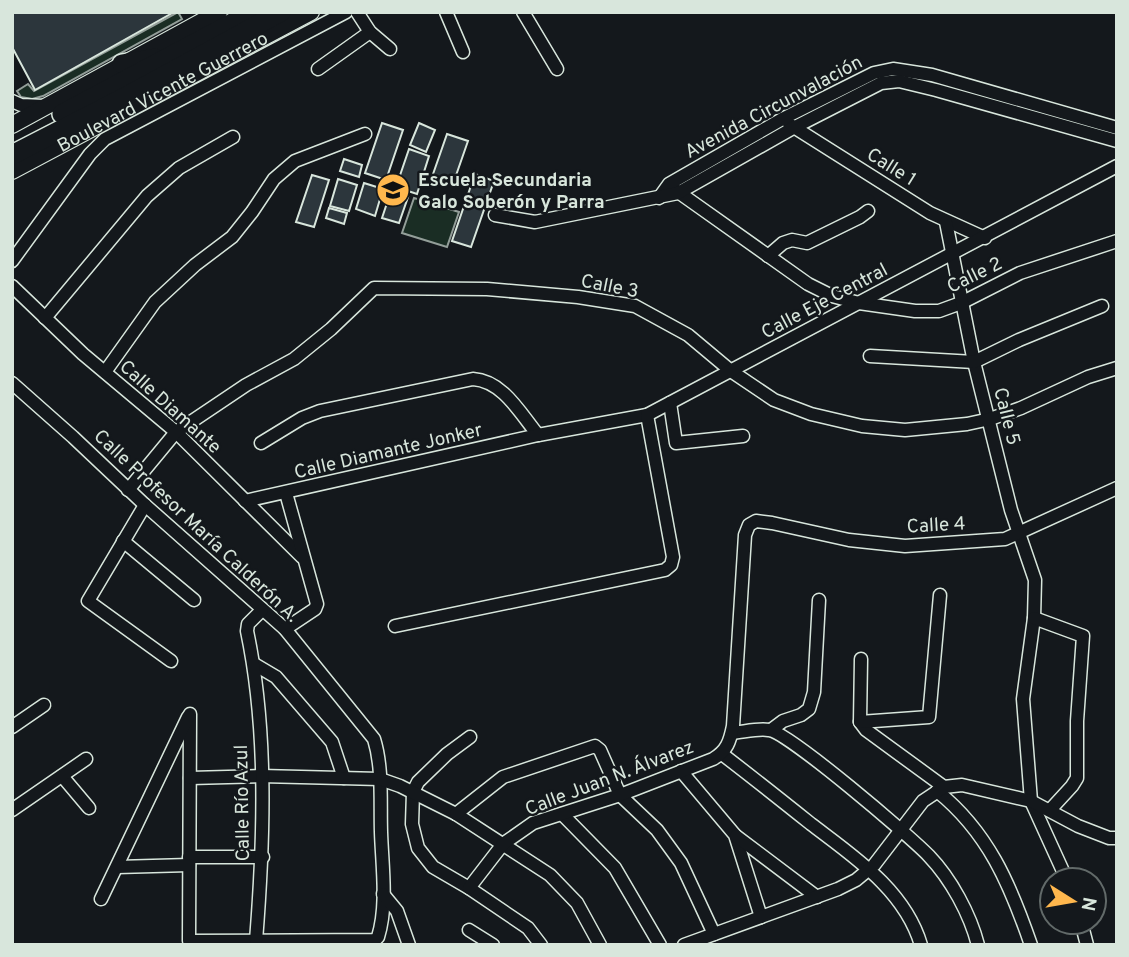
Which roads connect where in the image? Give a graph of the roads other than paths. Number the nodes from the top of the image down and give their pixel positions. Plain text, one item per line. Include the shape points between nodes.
1 (219, 12) edge
2 (253, 12) edge
3 (281, 12) edge
4 (311, 12) edge
5 (346, 12) edge
6 (357, 12) edge
7 (446, 12) edge
8 (523, 12) edge
9 (370, 32) junction
10 (390, 49) dead end
11 (463, 52) dead end
12 (170, 56) junction
13 (122, 64) junction
14 (318, 69) dead end
15 (557, 69) dead end
16 (12, 101) edge
17 (44, 106) junction
18 (789, 123) junction
19 (12, 125) edge
20 (1117, 128) edge
21 (365, 134) dead end
22 (233, 137) dead end
23 (12, 140) edge
24 (1117, 141) edge
25 (12, 155) edge
26 (1117, 166) edge
27 (12, 170) edge
28 (673, 189) junction
29 (868, 211) dead end
30 (495, 215) dead end
31 (946, 222) junction
32 (985, 238) junction
33 (1117, 241) edge
34 (952, 254) junction
35 (768, 256) junction
36 (12, 261) edge
37 (12, 286) edge
38 (859, 303) junction
39 (961, 303) junction
40 (1102, 306) dead end
41 (46, 318) junction
42 (870, 356) dead end
43 (974, 362) junction
44 (1117, 368) edge
45 (731, 371) junction
46 (104, 372) junction
47 (12, 383) edge
48 (670, 403) junction
49 (647, 415) junction
50 (990, 419) junction
51 (176, 432) junction
52 (538, 435) junction
53 (743, 436) dead end
54 (261, 443) dead end
55 (1117, 488) edge
56 (128, 490) junction
57 (286, 493) junction
58 (245, 501) junction
59 (145, 505) junction
60 (749, 525) joint
61 (1019, 534) junction
62 (123, 541) junction
63 (302, 557) junction
64 (940, 595) dead end
65 (194, 600) dead end
66 (819, 600) dead end
67 (262, 610) junction
68 (1034, 618) junction
69 (395, 626) dead end
70 (285, 629) junction
71 (861, 659) dead end
72 (171, 661) dead end
73 (254, 664) junction
74 (44, 705) dead end
75 (860, 722) junction
76 (12, 727) edge
77 (771, 730) junction
78 (732, 733) junction
79 (470, 737) dead end
80 (722, 754) junction
81 (86, 760) dead end
82 (681, 771) junction
83 (62, 776) junction
84 (261, 776) junction
85 (344, 778) junction
86 (190, 779) junction
87 (380, 779) junction
88 (940, 789) junction
89 (413, 792) junction
90 (620, 795) junction
91 (1031, 801) junction
92 (89, 808) dead end
93 (12, 810) edge
94 (1050, 810) junction
95 (456, 814) junction
96 (562, 814) junction
97 (901, 831) junction
98 (735, 835) junction
99 (1117, 838) edge
100 (503, 844) junction
101 (262, 857) junction
102 (189, 861) junction
103 (1061, 866) edge
104 (117, 867) junction
105 (869, 869) junction
106 (470, 888) junction
107 (383, 894) junction
108 (817, 897) junction
109 (101, 899) dead end
110 (761, 917) junction
111 (469, 930) dead end
112 (714, 934) junction
113 (256, 941) junction
114 (409, 945) edge
115 (494, 945) edge
116 (541, 945) edge
117 (600, 945) edge
118 (660, 945) edge
119 (684, 945) edge
120 (921, 945) edge
121 (978, 945) edge
122 (1031, 945) edge

1 - 13 main road
2 - 12 highway, Boulevard Vicente Guerrero
3 - 25 highway, Boulevard Vicente Guerrero
4 - 27 main road, Boulevard Vicente Guerrero
5 - 36 street via 105,139
6 - 9 street
7 - 11 street
8 - 15 street
9 - 10 street
9 - 14 street
12 - 13 highway
12 - 23 highway, Boulevard Vicente Guerrero
13 - 17 main road
16 - 17 street
17 - 19 main road
18 - 20 street, Avenida Circunvalación via 874,73 893,69 932,75
18 - 24 street, Avenida Circunvalación via 881,83 899,81
18 - 28 street, Avenida Circunvalación
18 - 31 street, Calle 1
21 - 46 street via 295,161 274,179 232,237 155,302
22 - 41 street via 179,168 147,196
26 - 32 street, Calle Eje Central
28 - 30 street, Avenida Circunvalación via 659,198 536,222
28 - 35 street, Calle 2
29 - 35 street via 807,243 783,243
31 - 32 street, Calle 1
31 - 34 street, Calle 5
32 - 34 street, Calle Eje Central
33 - 39 street, Calle 2 via 1020,273
34 - 38 street, Calle Eje Central
34 - 39 street, Calle 5
35 - 38 street, Calle 2 via 808,284
37 - 41 street, Calle Diamante
38 - 39 street, Calle 2 via 939,311
38 - 45 street, Calle Eje Central
39 - 43 street, Calle 5
40 - 43 street
41 - 46 street, Calle Diamante
42 - 43 street
43 - 50 street, Calle 5
44 - 50 street, Calle 3
45 - 48 street, Calle Eje Central
45 - 50 street, Calle 3 via 774,400 862,426 905,430
45 - 51 street, Calle 3 via 688,335 635,306 487,289 385,286 365,294 294,359
46 - 51 street, Calle Diamante
47 - 56 street, Calle Profesor María Calderón A.
48 - 49 street, Calle Eje Central
48 - 53 street via 676,443
49 - 52 street, Calle Eje Central
49 - 69 street via 671,565 665,570
50 - 61 street, Calle 5
51 - 56 street, Calle 3
51 - 58 street, Calle Diamante
52 - 54 street via 497,386 473,379 320,411
52 - 57 street, Calle Diamante Jonker
55 - 61 street, Calle 4
56 - 59 street, Calle Profesor María Calderón A.
57 - 58 street, Calle Diamante Jonker
57 - 63 street
58 - 63 street, Calle Diamante
59 - 62 street
59 - 67 street, Calle Profesor María Calderón A.
60 - 61 street, Calle 4 via 772,523 849,540 905,546 1005,539
60 - 78 street, Calle Juan N. Álvarez
61 - 68 street, Calle 5 via 1035,580
62 - 65 street
62 - 72 street via 88,601
63 - 70 street via 317,604
64 - 75 street via 929,717
66 - 77 street via 809,709
67 - 70 street, Calle Profesor María Calderón A.
67 - 73 street, Calle Río Azul via 248,624
68 - 91 street, Calle 5 via 1023,698
68 - 94 street via 1083,636 1077,778
70 - 87 street, Calle Profesor María Calderón A. via 374,739
71 - 75 street
73 - 84 street, Calle Río Azul
73 - 85 street via 276,677 332,742
74 - 76 street
75 - 88 street
77 - 78 street
77 - 97 street via 795,743
78 - 80 street, Calle Juan N. Álvarez
79 - 89 street via 447,754
80 - 82 street, Calle Juan N. Álvarez
80 - 105 street
81 - 83 street
82 - 90 street, Calle Juan N. Álvarez
82 - 98 street
83 - 92 street
83 - 93 street
84 - 85 street
84 - 86 street
84 - 101 street, Calle Río Azul
85 - 87 street
86 - 102 street
86 - 104 street via 190,714
87 - 89 street
87 - 107 street, Calle Profesor María Calderón A.
88 - 91 street via 969,786
88 - 97 street via 923,801
88 - 122 street via 978,833 1010,886
89 - 95 street
89 - 106 street via 412,824 418,848 433,867
90 - 95 street via 595,746 503,777
90 - 96 street, Calle Juan N. Álvarez
90 - 112 street via 657,830 681,863
91 - 94 street
91 - 103 street
94 - 99 street via 1078,826
95 - 100 street
96 - 100 street, Calle Juan N. Álvarez via 533,823
96 - 118 street via 615,868
97 - 105 street
97 - 121 street via 930,857 949,884
98 - 108 street
98 - 110 street
100 - 106 street, Calle Juan N. Álvarez
100 - 117 street via 550,875 577,903
101 - 102 street
101 - 113 street, Calle Río Azul
102 - 104 street
102 - 113 street via 189,941
104 - 109 street
105 - 108 street via 847,885
105 - 120 street via 895,897
106 - 116 street via 528,928
107 - 113 street, Calle Profesor María Calderón A. via 375,940
107 - 114 street via 397,911
108 - 110 street
110 - 112 street
111 - 115 street
112 - 119 street

